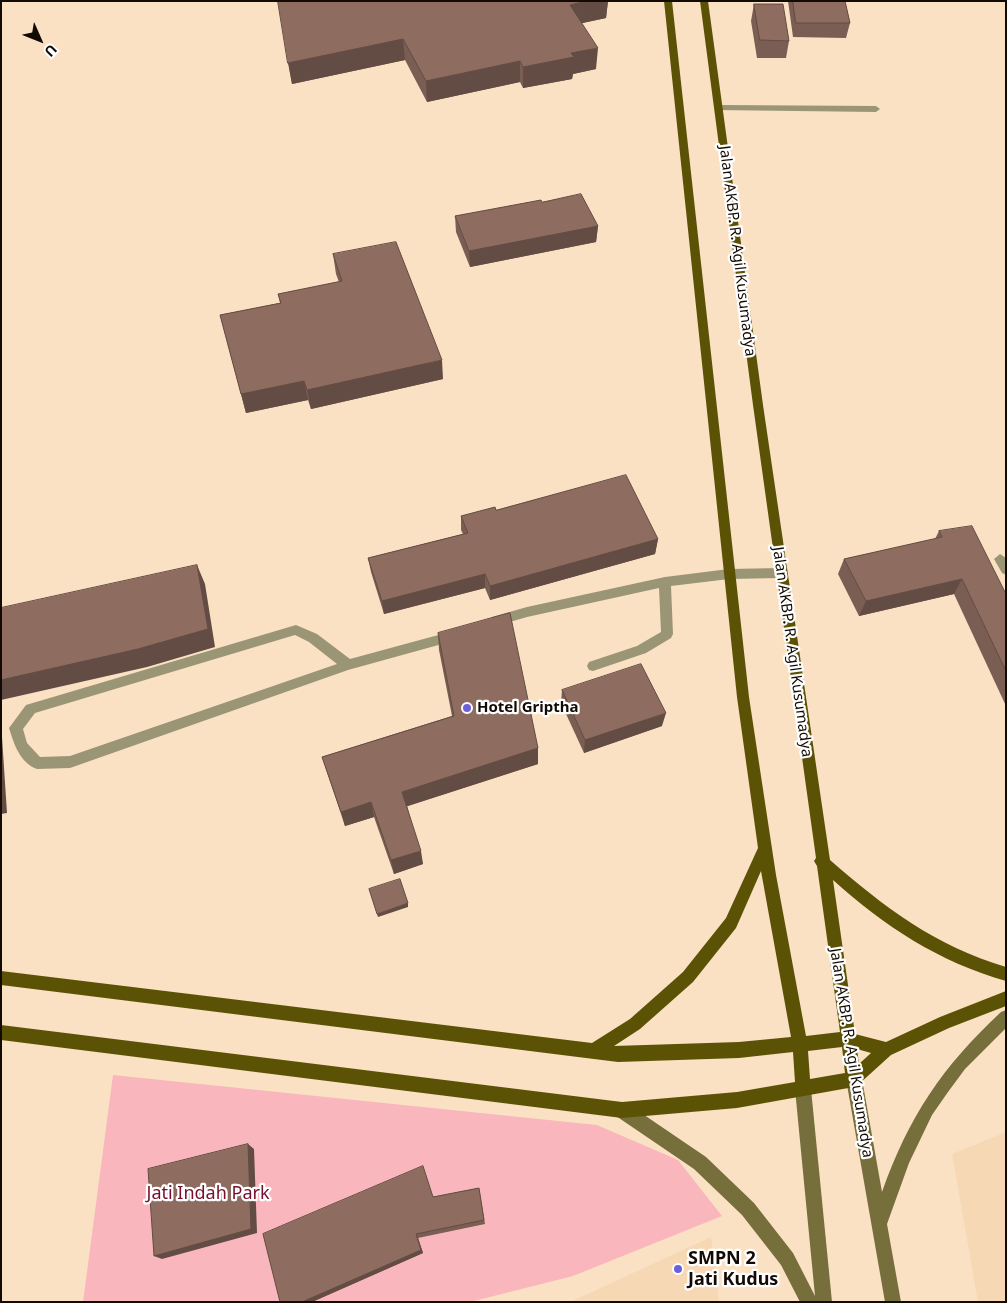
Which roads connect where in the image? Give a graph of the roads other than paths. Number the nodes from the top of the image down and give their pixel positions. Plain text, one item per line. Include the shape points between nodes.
1 (668, 1) edge
2 (704, 1) edge
3 (719, 108) junction
4 (876, 109) dead end
5 (781, 573) junction
6 (730, 574) junction
7 (665, 582) junction
8 (485, 625) edge
9 (468, 631) edge
10 (348, 666) junction
11 (593, 666) dead end
12 (765, 846) junction
13 (821, 861) junction
14 (1006, 974) edge
15 (1, 978) edge
16 (1006, 998) edge
17 (1006, 1017) edge
18 (1, 1032) edge
19 (847, 1039) junction
20 (800, 1044) junction
21 (886, 1050) junction
22 (593, 1051) junction
23 (854, 1079) junction
24 (804, 1089) junction
25 (622, 1110) junction
26 (880, 1222) junction
27 (809, 1302) edge
28 (824, 1302) edge
29 (893, 1302) edge

1 - 6 main road via 696,284
2 - 3 main road, Jalan AKBP. R. Agil Kusumadya
3 - 4 lane
3 - 5 main road, Jalan AKBP. R. Agil Kusumadya
5 - 6 lane
5 - 13 main road, Jalan AKBP. R. Agil Kusumadya
6 - 7 lane
6 - 12 main road via 743,698
7 - 8 lane via 527,612
7 - 11 lane via 667,634 650,646
9 - 10 lane
10 - 10 lane via 70,762 37,763 21,746 16,728 31,709 296,630 313,638
12 - 20 main road
12 - 22 main road via 731,922 688,977 635,1024
13 - 14 main road via 868,903 918,937 958,957
13 - 19 main road, Jalan AKBP. R. Agil Kusumadya
15 - 22 main road
16 - 21 main road
17 - 26 main road via 974,1045 946,1078 927,1108 909,1141
18 - 25 main road
19 - 20 main road
19 - 21 main road
19 - 23 main road, Jalan AKBP. R. Agil Kusumadya
20 - 22 main road via 738,1050 618,1054
20 - 24 main road
21 - 23 main road
23 - 24 main road
23 - 26 main road, Jalan AKBP. R. Agil Kusumadya
24 - 25 main road via 737,1100
24 - 28 main road
25 - 27 main road via 700,1163 748,1209 787,1259
26 - 29 main road, Jalan AKBP. R. Agil Kusumadya

